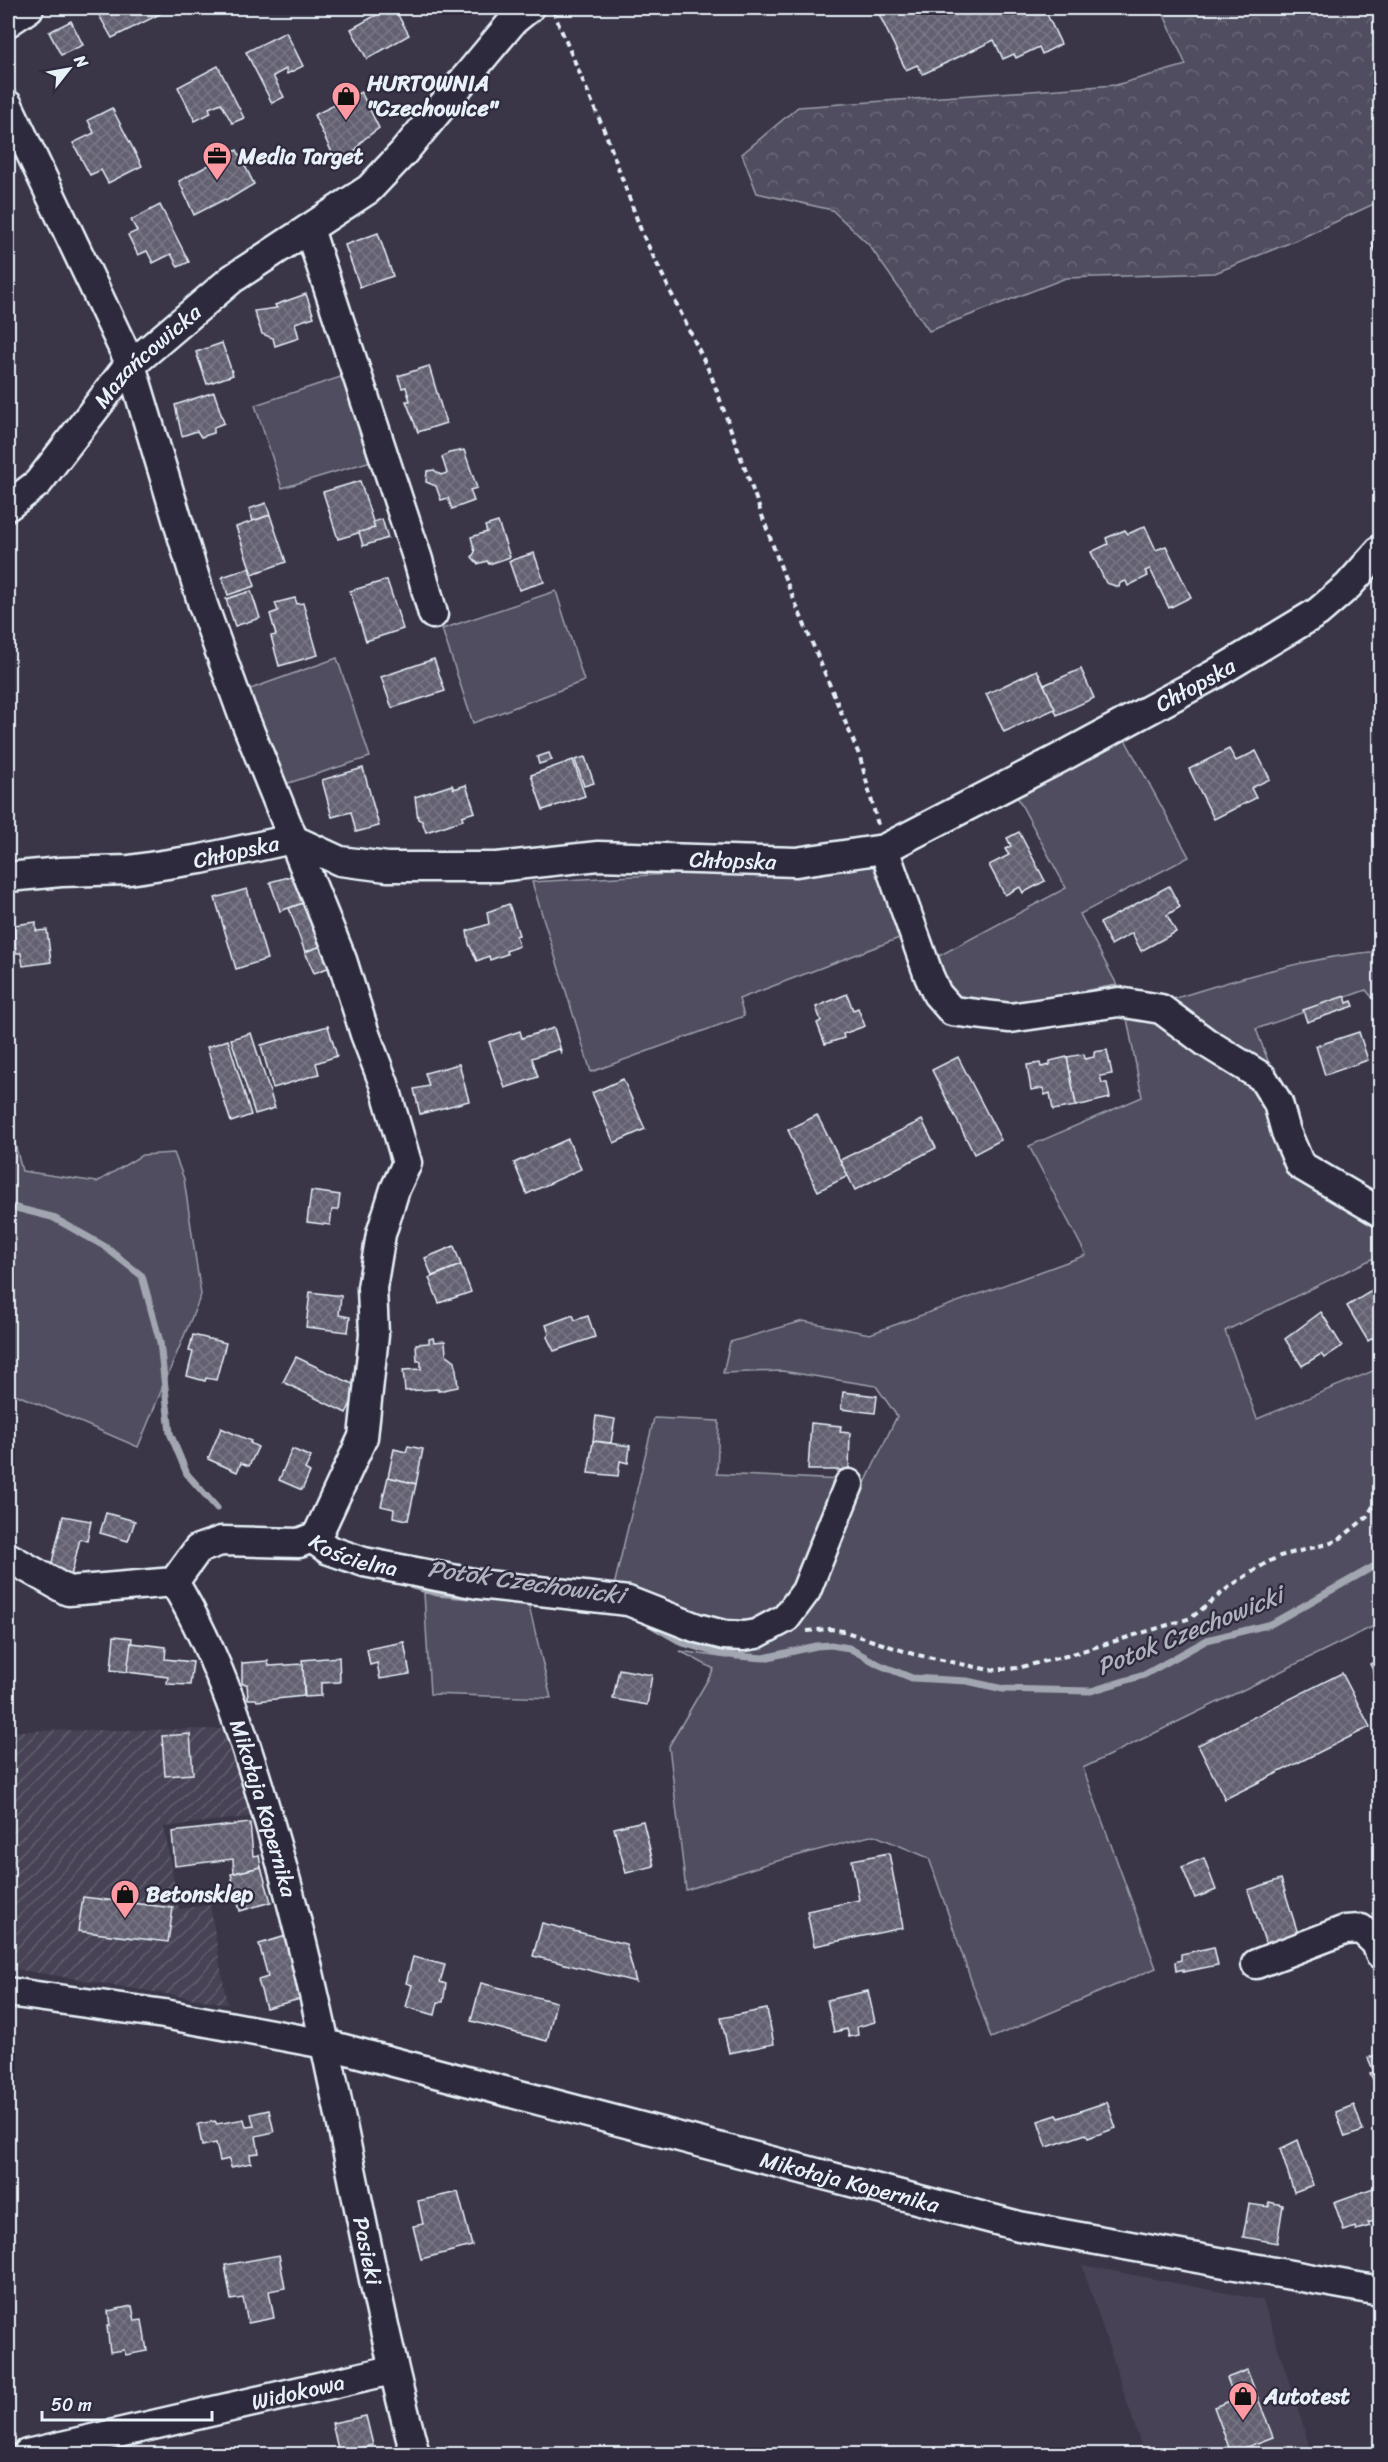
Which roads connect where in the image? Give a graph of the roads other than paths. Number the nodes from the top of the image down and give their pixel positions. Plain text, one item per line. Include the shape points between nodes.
1 (29, 8) edge
2 (516, 12) edge
3 (8, 22) edge
4 (8, 105) edge
5 (309, 229) junction
6 (131, 365) junction
7 (8, 506) edge
8 (1380, 550) edge
9 (433, 614) dead end
10 (292, 838) junction
11 (884, 849) junction
12 (8, 877) edge
13 (1380, 1212) edge
14 (849, 1484) dead end
15 (312, 1538) junction
16 (8, 1557) edge
17 (174, 1582) junction
18 (1380, 1954) edge
19 (1256, 1965) dead end
20 (8, 1992) edge
21 (325, 2044) junction
22 (1380, 2291) edge
23 (392, 2370) junction
24 (27, 2454) edge
25 (415, 2454) edge

1 - 3 street
2 - 5 street, Mazańcowicka via 404,153 369,189
4 - 6 street
5 - 6 street, Mazańcowicka via 232,279
5 - 9 street
6 - 7 street, Mazańcowicka via 38,483
6 - 10 street via 203,605
8 - 11 street, Chłopska via 1318,612 1215,674
10 - 11 street, Chłopska via 340,861 387,867 497,867 598,856 796,862
10 - 12 street, Chłopska via 201,859 129,870
10 - 15 street via 342,960 407,1163 381,1234 372,1288 374,1335 363,1437 317,1536
11 - 13 street via 928,976 952,1011 1010,1018 1119,1002 1161,1010 1262,1077 1278,1103 1300,1165
14 - 15 street, Kościelna via 806,1591 786,1618 744,1636 697,1628 628,1601 478,1584 364,1562 329,1550
15 - 17 street, Kościelna via 299,1543 221,1541 198,1549
16 - 17 street via 68,1591
17 - 21 street, Mikołaja Kopernika via 195,1617 245,1740 289,1889
18 - 19 street via 1376,1942 1361,1929 1345,1930
20 - 21 street, Mikołaja Kopernika via 164,2014
21 - 22 street, Mikołaja Kopernika via 1019,2226
21 - 23 street, Pasieki
23 - 24 street, Widokowa
23 - 25 street, Pasieki

